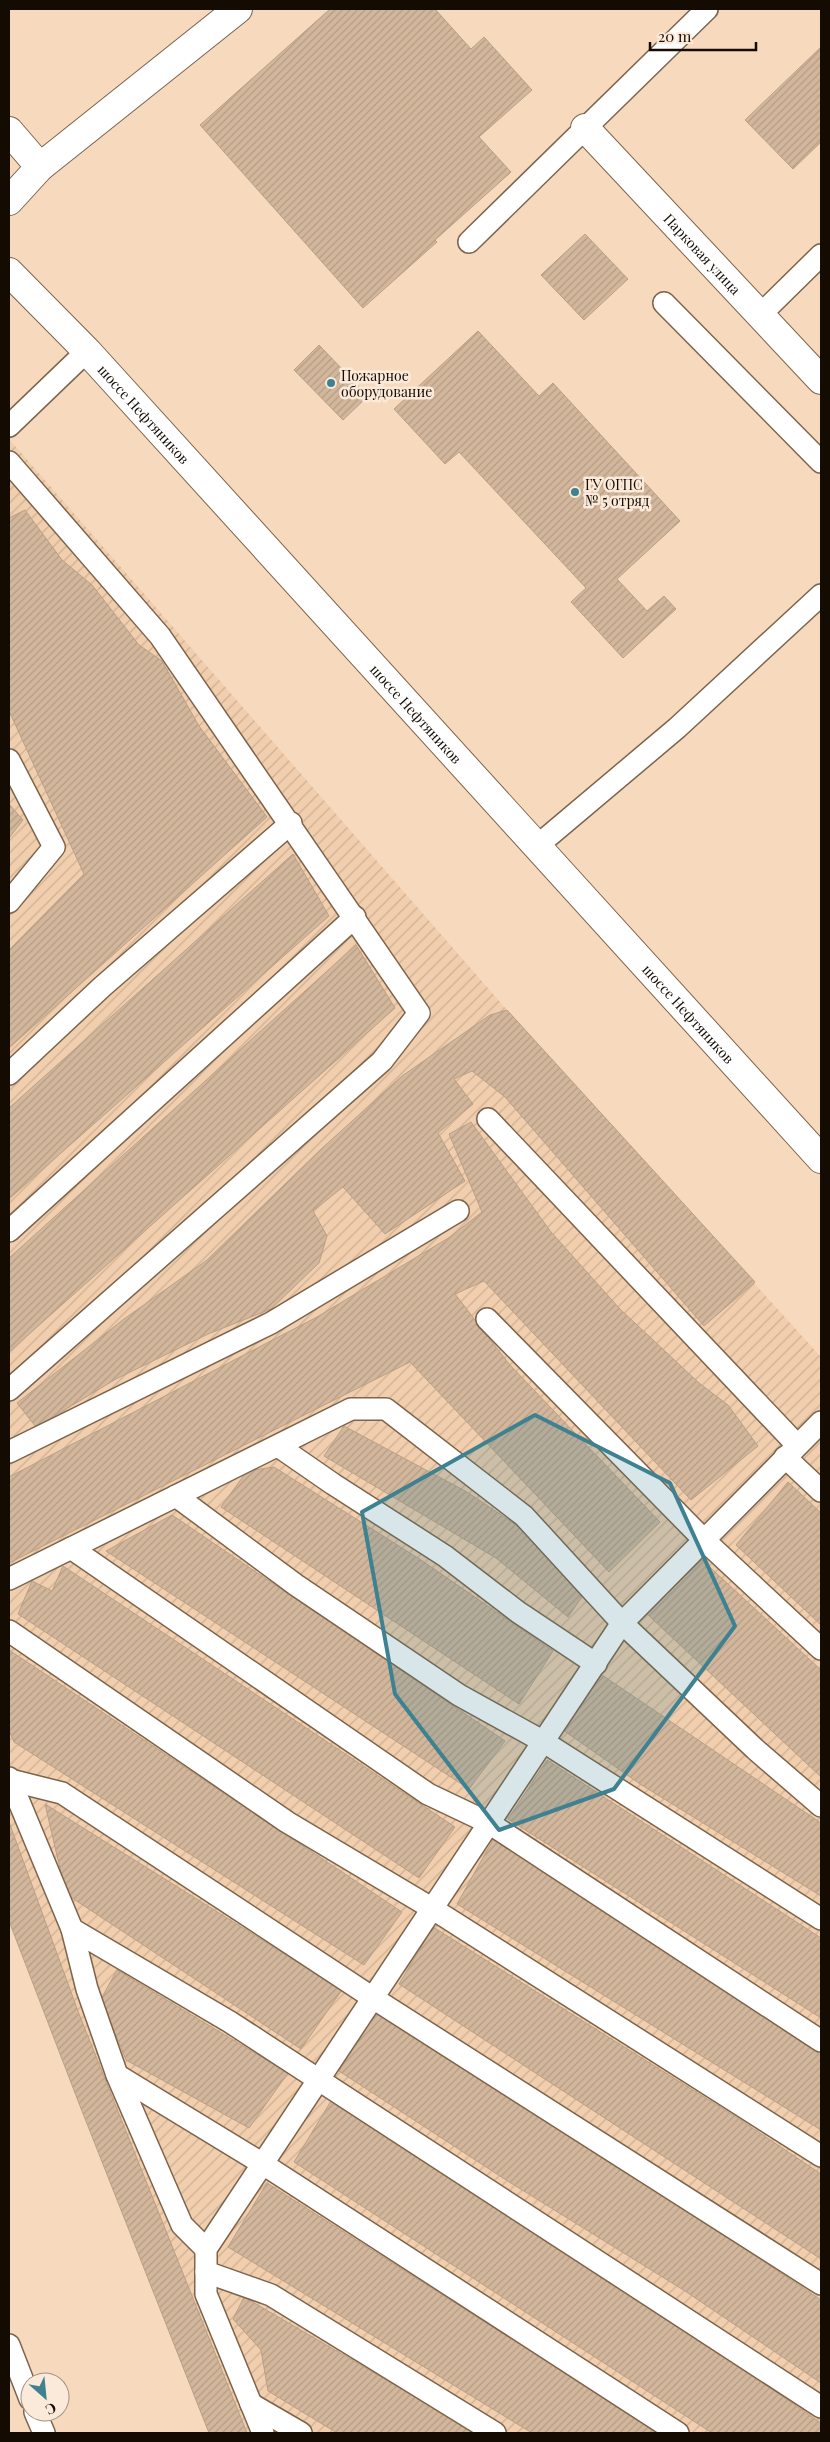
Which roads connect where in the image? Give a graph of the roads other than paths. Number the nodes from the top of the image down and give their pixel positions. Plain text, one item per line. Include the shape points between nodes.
1 (238, 9) edge
2 (707, 9) edge
3 (585, 128) junction
4 (9, 131) edge
5 (40, 167) junction
6 (9, 201) edge
7 (469, 242) dead end
8 (821, 255) edge
9 (9, 272) edge
10 (664, 303) dead end
11 (760, 315) junction
12 (87, 351) junction
13 (821, 380) edge
14 (9, 426) edge
15 (9, 462) edge
16 (821, 462) edge
17 (821, 594) edge
18 (9, 760) edge
19 (291, 823) junction
20 (537, 846) junction
21 (9, 902) edge
22 (355, 917) junction
23 (9, 1074) edge
24 (488, 1119) dead end
25 (821, 1160) edge
26 (458, 1211) dead end
27 (9, 1231) edge
28 (487, 1319) dead end
29 (9, 1390) edge
30 (821, 1422) edge
31 (278, 1446) junction
32 (791, 1451) junction
33 (9, 1452) edge
34 (821, 1491) edge
35 (176, 1496) junction
36 (704, 1540) junction
37 (71, 1548) junction
38 (9, 1578) edge
39 (622, 1624) junction
40 (9, 1631) edge
41 (821, 1649) edge
42 (596, 1664) junction
43 (544, 1742) junction
44 (9, 1779) edge
45 (821, 1806) edge
46 (489, 1823) junction
47 (433, 1909) junction
48 (821, 1919) edge
49 (72, 1929) junction
50 (373, 1998) junction
51 (821, 2041) edge
52 (117, 2075) junction
53 (320, 2079) junction
54 (821, 2156) edge
55 (263, 2164) junction
56 (206, 2250) junction
57 (206, 2272) junction
58 (821, 2284) edge
59 (9, 2345) edge
60 (20, 2373) edge
61 (251, 2404) junction
62 (821, 2407) edge
63 (263, 2433) edge
64 (301, 2433) edge
65 (495, 2433) edge
66 (678, 2433) edge

1 - 5 main road
2 - 3 lane
3 - 7 lane
3 - 11 main road, Парковая улица
4 - 5 main road
5 - 6 main road
8 - 11 lane
9 - 12 main road, шоссе Нефтяников
10 - 16 lane
11 - 13 main road, Парковая улица
12 - 14 lane
12 - 20 main road, шоссе Нефтяников
15 - 19 lane via 160,636
17 - 20 lane via 677,728
18 - 21 lane via 54,847
19 - 22 lane
19 - 23 lane via 103,986
20 - 25 main road, шоссе Нефтяников
22 - 27 lane
22 - 29 lane via 419,1013 382,1061
24 - 32 lane
26 - 33 lane via 270,1323
28 - 36 lane
30 - 32 lane
31 - 35 lane
31 - 39 lane via 350,1409 386,1409 524,1516
31 - 42 lane via 445,1556 518,1612
32 - 34 lane
32 - 36 lane
35 - 37 lane
35 - 43 lane via 296,1585 459,1695
36 - 39 lane
36 - 41 lane
37 - 38 lane
37 - 46 lane via 428,1794
39 - 42 lane
39 - 45 lane
40 - 47 lane via 287,1822
42 - 43 lane
43 - 46 lane
43 - 48 lane
44 - 49 lane
44 - 50 lane via 62,1793
46 - 47 lane
46 - 51 lane
47 - 50 lane
47 - 54 lane
49 - 52 lane via 87,1989
49 - 53 lane
50 - 53 lane
50 - 58 lane
52 - 55 lane
52 - 56 lane via 182,2225
53 - 55 lane
53 - 62 lane
55 - 56 lane
55 - 66 lane
56 - 57 lane
57 - 61 lane via 206,2294
57 - 65 lane via 271,2295
59 - 60 lane
61 - 63 lane
61 - 64 lane

